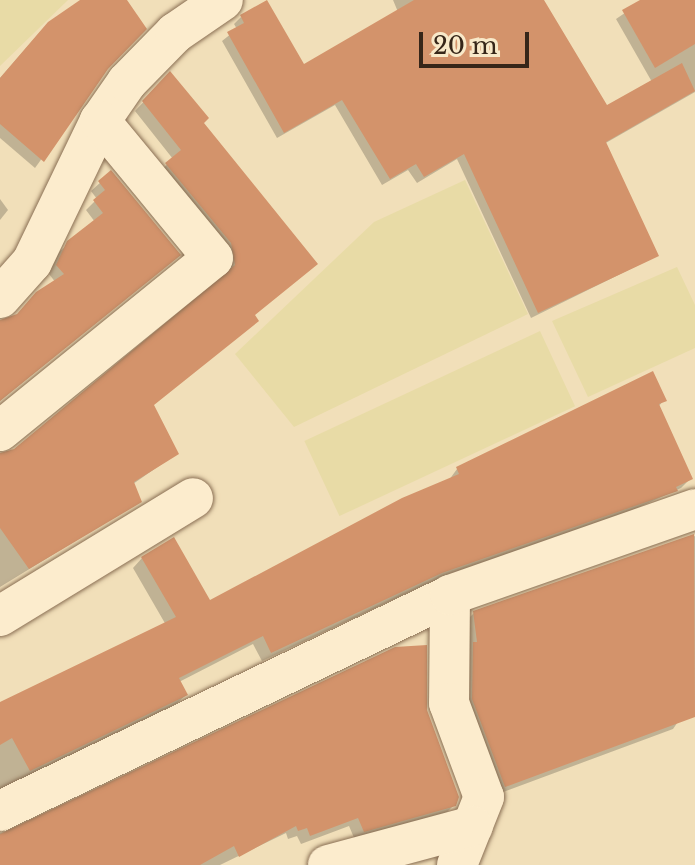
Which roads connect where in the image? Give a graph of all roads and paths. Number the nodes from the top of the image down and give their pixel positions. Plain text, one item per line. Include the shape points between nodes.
1 (223, 0) edge
2 (100, 121) junction
3 (0, 298) edge
4 (0, 431) edge
5 (193, 498) dead end
6 (695, 509) edge
7 (450, 595) junction
8 (0, 616) edge
9 (0, 811) edge
10 (473, 826) junction
11 (328, 865) edge
12 (457, 865) edge

1 - 2 street via 175,33 127,82
2 - 3 street via 32,262
2 - 4 street via 213,258
5 - 8 street
6 - 7 street
7 - 9 street
7 - 10 street via 449,703 484,797
10 - 11 street
10 - 12 street

